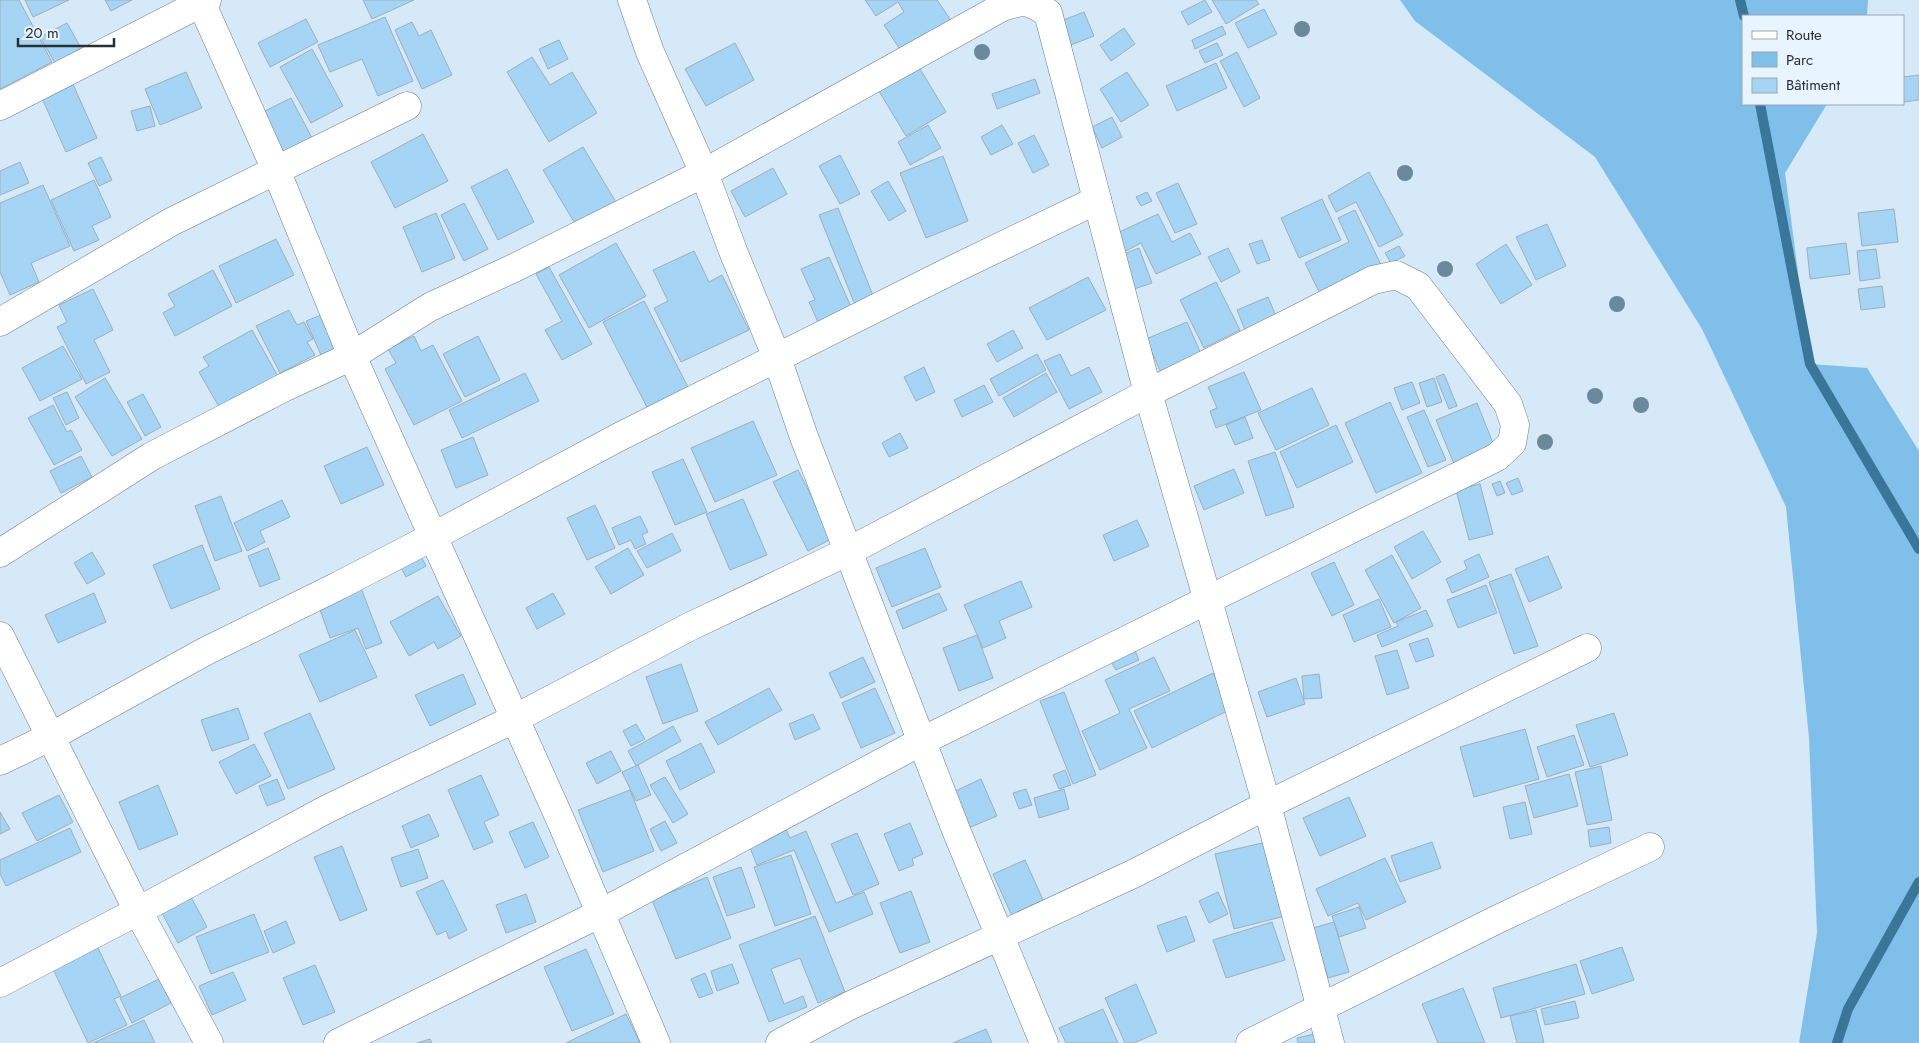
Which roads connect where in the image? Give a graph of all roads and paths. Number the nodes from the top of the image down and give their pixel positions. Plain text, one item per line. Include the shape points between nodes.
1 (632, 0) edge
2 (203, 1) edge
3 (0, 106) edge
4 (407, 106) dead end
5 (276, 170) junction
6 (704, 173) junction
7 (1097, 200) junction
8 (0, 322) edge
9 (352, 356) junction
10 (777, 358) junction
11 (1148, 393) junction
12 (434, 536) junction
13 (849, 552) junction
14 (0, 553) edge
15 (1209, 599) junction
16 (0, 636) edge
17 (1587, 648) dead end
18 (514, 719) junction
19 (50, 737) junction
20 (922, 741) junction
21 (0, 761) edge
22 (1267, 805) junction
23 (1650, 847) dead end
24 (138, 911) junction
25 (601, 913) junction
26 (999, 937) junction
27 (0, 983) edge
28 (1321, 1008) junction
29 (209, 1043) edge
30 (338, 1043) edge
31 (656, 1043) edge
32 (780, 1043) edge
33 (1044, 1043) edge
34 (1250, 1043) edge
35 (1330, 1043) edge

1 - 6 street via 650,52
2 - 3 street
2 - 5 street
4 - 5 street
5 - 8 street via 172,222
5 - 9 street
6 - 7 street via 1002,7 1019,0 1032,0 1048,13
6 - 9 street via 430,307
6 - 10 street
7 - 10 street
7 - 11 street
9 - 12 street
9 - 14 street via 152,456
10 - 12 street via 619,437
10 - 13 street
11 - 13 street
11 - 15 street
11 - 15 street via 1373,280 1396,275 1418,286 1508,404 1515,425 1512,443 1497,457
12 - 18 street
12 - 19 street via 206,651
13 - 18 street via 689,627
13 - 20 street
15 - 20 street
15 - 22 street
16 - 19 street
17 - 22 street
18 - 24 street via 327,809
18 - 25 street
19 - 21 street
19 - 24 street
20 - 25 street
20 - 26 street
22 - 26 street via 1135,873
22 - 28 street
23 - 28 street
24 - 27 street
24 - 29 street
25 - 30 street
25 - 31 street
26 - 32 street via 849,1006
26 - 33 street
28 - 34 street
28 - 35 street

